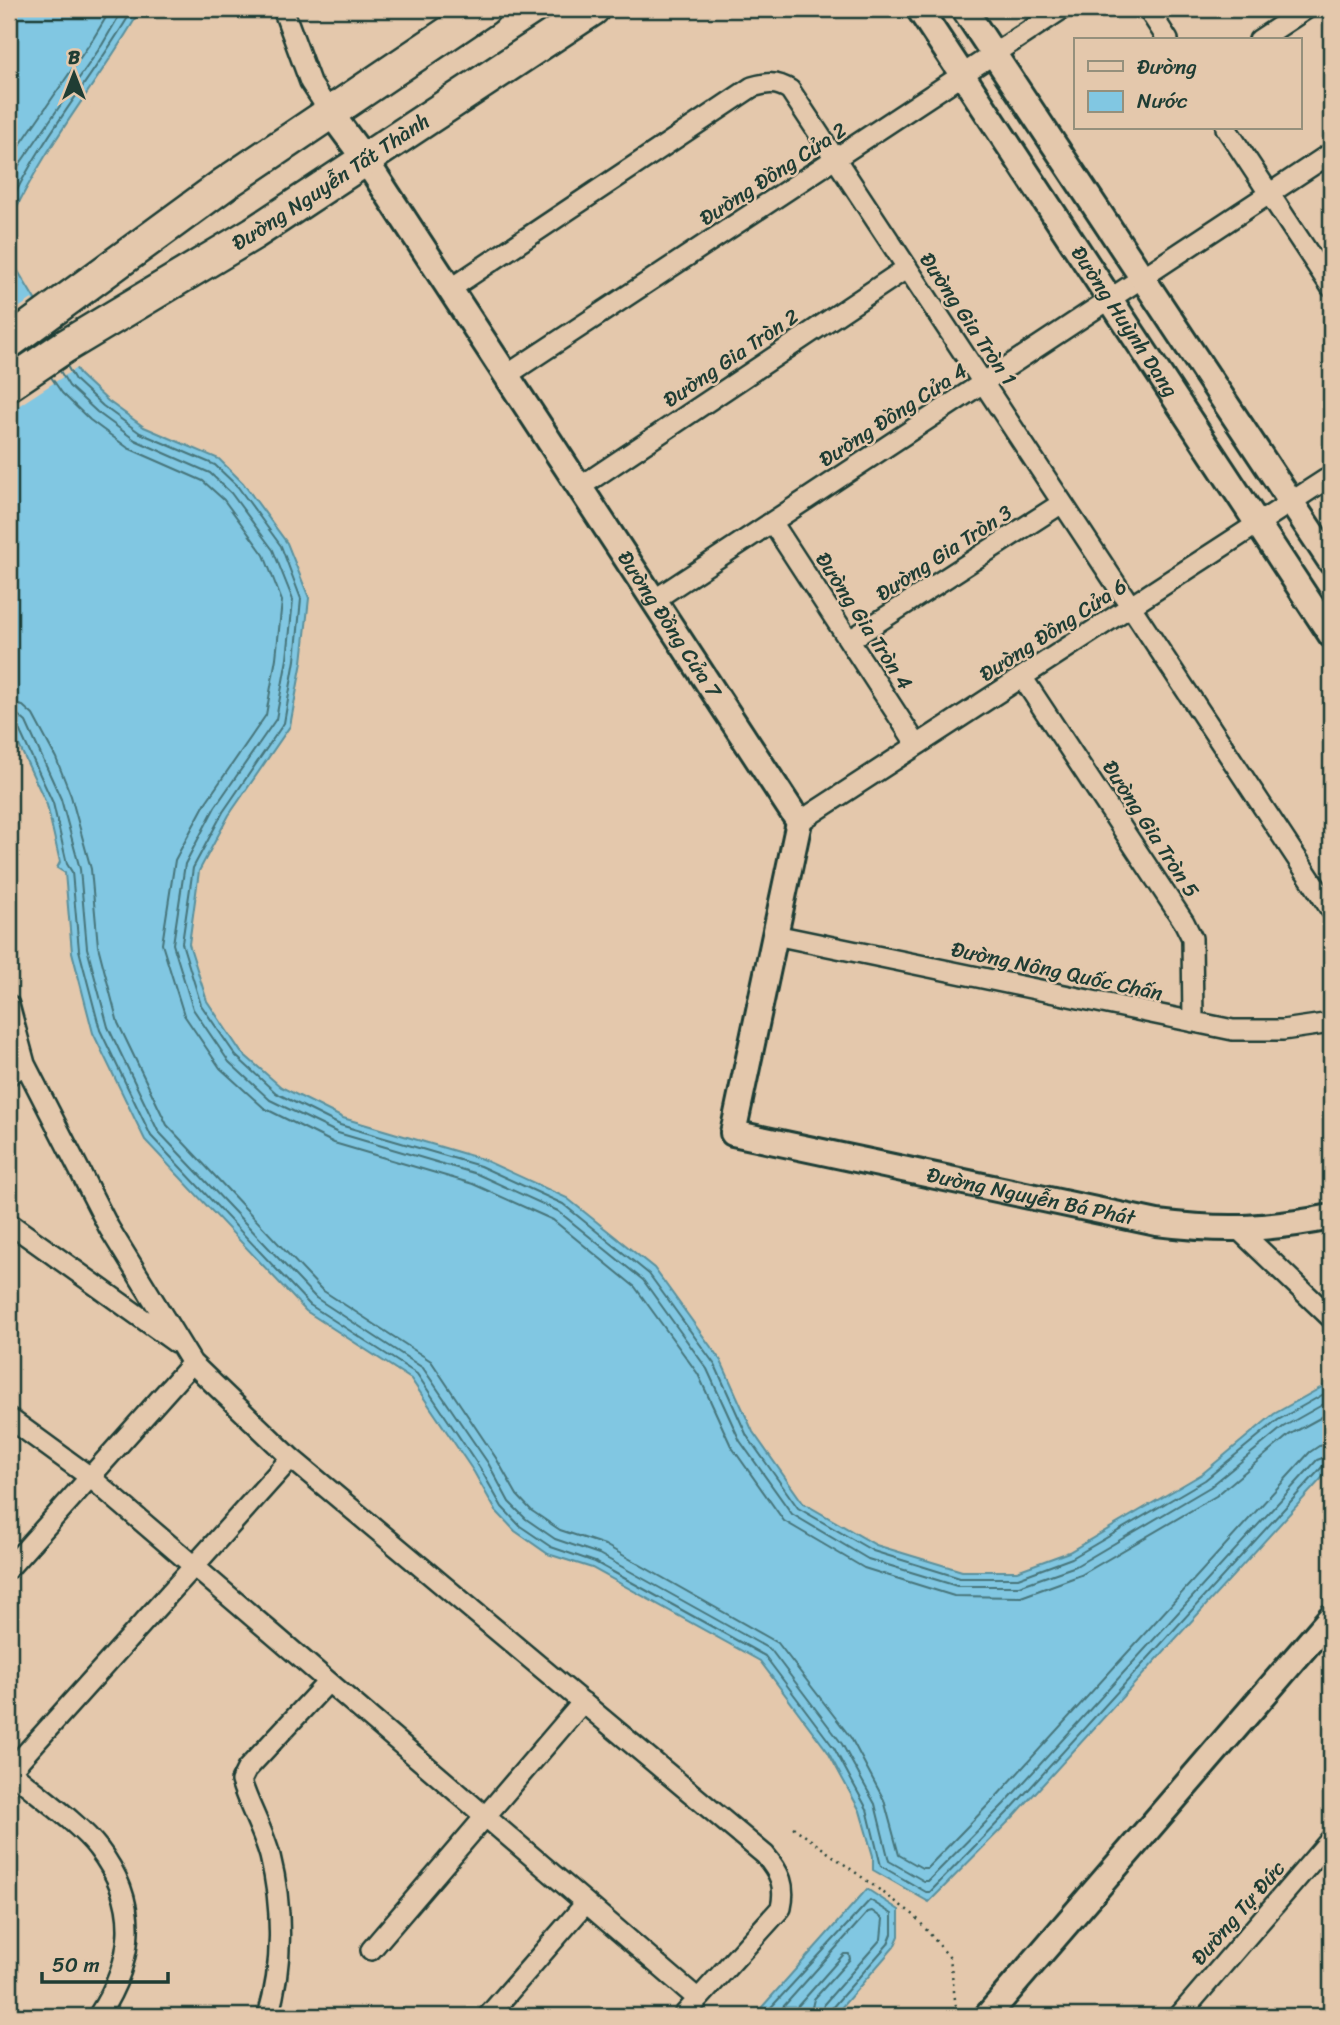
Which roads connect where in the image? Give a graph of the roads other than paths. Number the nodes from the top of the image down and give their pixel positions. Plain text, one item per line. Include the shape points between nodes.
1 (284, 9) edge
2 (484, 9) edge
3 (593, 9) edge
4 (919, 9) edge
5 (964, 9) edge
6 (1062, 9) edge
7 (1147, 9) edge
8 (1306, 9) edge
9 (1167, 38) edge
10 (1262, 38) edge
11 (994, 54) junction
12 (963, 76) junction
13 (330, 111) junction
14 (1227, 130) edge
15 (1331, 153) edge
16 (835, 160) junction
17 (366, 161) junction
18 (1270, 194) junction
19 (906, 268) junction
20 (1142, 278) junction
21 (1331, 287) edge
22 (450, 289) junction
23 (1110, 299) junction
24 (9, 342) edge
25 (507, 375) junction
26 (983, 383) junction
27 (9, 384) edge
28 (1331, 476) edge
29 (580, 487) junction
30 (1292, 502) junction
31 (1062, 503) junction
32 (772, 522) junction
33 (1258, 524) junction
34 (1331, 562) edge
35 (654, 600) junction
36 (1130, 607) junction
37 (1331, 635) edge
38 (849, 640) junction
39 (1022, 677) junction
40 (917, 745) junction
41 (799, 822) junction
42 (1331, 911) edge
43 (775, 935) junction
44 (9, 1005) edge
45 (1193, 1022) junction
46 (1331, 1023) edge
47 (17, 1069) edge
48 (1331, 1217) edge
49 (9, 1223) edge
50 (1238, 1229) junction
51 (1331, 1318) edge
52 (187, 1354) junction
53 (9, 1418) edge
54 (291, 1458) junction
55 (89, 1478) junction
56 (194, 1567) junction
57 (9, 1568) edge
58 (1331, 1617) edge
59 (328, 1682) junction
60 (583, 1702) junction
61 (10, 1771) edge
62 (485, 1817) junction
63 (1329, 1853) edge
64 (586, 1903) junction
65 (371, 1950) dead end
66 (698, 1999) junction
67 (98, 2016) edge
68 (268, 2016) edge
69 (488, 2016) edge
70 (683, 2016) edge
71 (987, 2016) edge
72 (1179, 2016) edge

1 - 13 street via 310,82
2 - 13 main road
3 - 17 main road, Đường Nguyễn Tất Thành
4 - 12 street, Đường Huỳnh Dạng
5 - 11 street, Đường Huỳnh Dạng
6 - 11 street, Đường Đồng Cửa 2
7 - 9 street
8 - 10 street
11 - 12 street, Đường Đồng Cửa 2
11 - 20 street, Đường Huỳnh Dạng
12 - 16 street, Đường Đồng Cửa 2
12 - 23 street, Đường Huỳnh Dạng
13 - 17 street, Đường Đồng Cửa 7
13 - 24 main road
14 - 18 street
15 - 18 street, Đường Đồng Cửa 4
16 - 19 street, Đường Gia Tròn 1
16 - 22 street, Đường Gia Tròn 1 via 790,90 780,84 752,87
16 - 25 street, Đường Đồng Cửa 2
17 - 22 street, Đường Đồng Cửa 7
17 - 27 main road, Đường Nguyễn Tất Thành
18 - 20 street, Đường Đồng Cửa 4
18 - 21 street
19 - 26 street, Đường Gia Tròn 1
19 - 29 street, Đường Gia Tròn 2
20 - 23 street, Đường Đồng Cửa 4
20 - 30 street, Đường Huỳnh Dạng
22 - 25 street, Đường Đồng Cửa 7
23 - 26 street, Đường Đồng Cửa 4
23 - 33 street, Đường Huỳnh Dạng
25 - 29 street, Đường Đồng Cửa 7
26 - 31 street, Đường Gia Tròn 1
26 - 32 street, Đường Đồng Cửa 4
28 - 30 street, Đường Đồng Cửa 6
29 - 35 street, Đường Đồng Cửa 7
30 - 33 street, Đường Đồng Cửa 6
30 - 34 street, Đường Huỳnh Dạng
31 - 36 street, Đường Gia Tròn 1
31 - 38 street, Đường Gia Tròn 3
32 - 35 street, Đường Đồng Cửa 4
32 - 38 street, Đường Gia Tròn 4
33 - 36 street, Đường Đồng Cửa 6
33 - 37 street, Đường Huỳnh Dạng
35 - 41 street, Đường Đồng Cửa 7
36 - 39 street, Đường Đồng Cửa 6
36 - 42 street, Đường Gia Tròn 1
38 - 40 street, Đường Gia Tròn 4
39 - 40 street, Đường Đồng Cửa 6
39 - 45 street, Đường Gia Tròn 5 via 1192,938
40 - 41 street, Đường Đồng Cửa 6
41 - 43 street
43 - 45 street, Đường Nông Quốc Chấn
43 - 50 street, Đường Nguyễn Bá Phát via 733,1133 1110,1215
44 - 47 street
45 - 46 street, Đường Nông Quốc Chấn via 1233,1030 1283,1030
47 - 52 street
48 - 50 street, Đường Nguyễn Bá Phát
49 - 52 street
50 - 51 street
52 - 54 street
52 - 55 street
53 - 55 street
54 - 56 street
54 - 60 street
55 - 56 street
55 - 57 street
56 - 59 street
56 - 61 street
58 - 71 street
59 - 62 street
59 - 68 street via 241,1781 270,1856 277,1898 277,1977
60 - 62 street
60 - 66 street via 765,1855 780,1873 784,1891 780,1908
61 - 67 street via 97,1846 117,1879 128,1913 128,1949 117,1987
62 - 64 street
62 - 65 street
63 - 72 street, Đường Tự Đức
64 - 66 street
64 - 69 street
66 - 70 street

